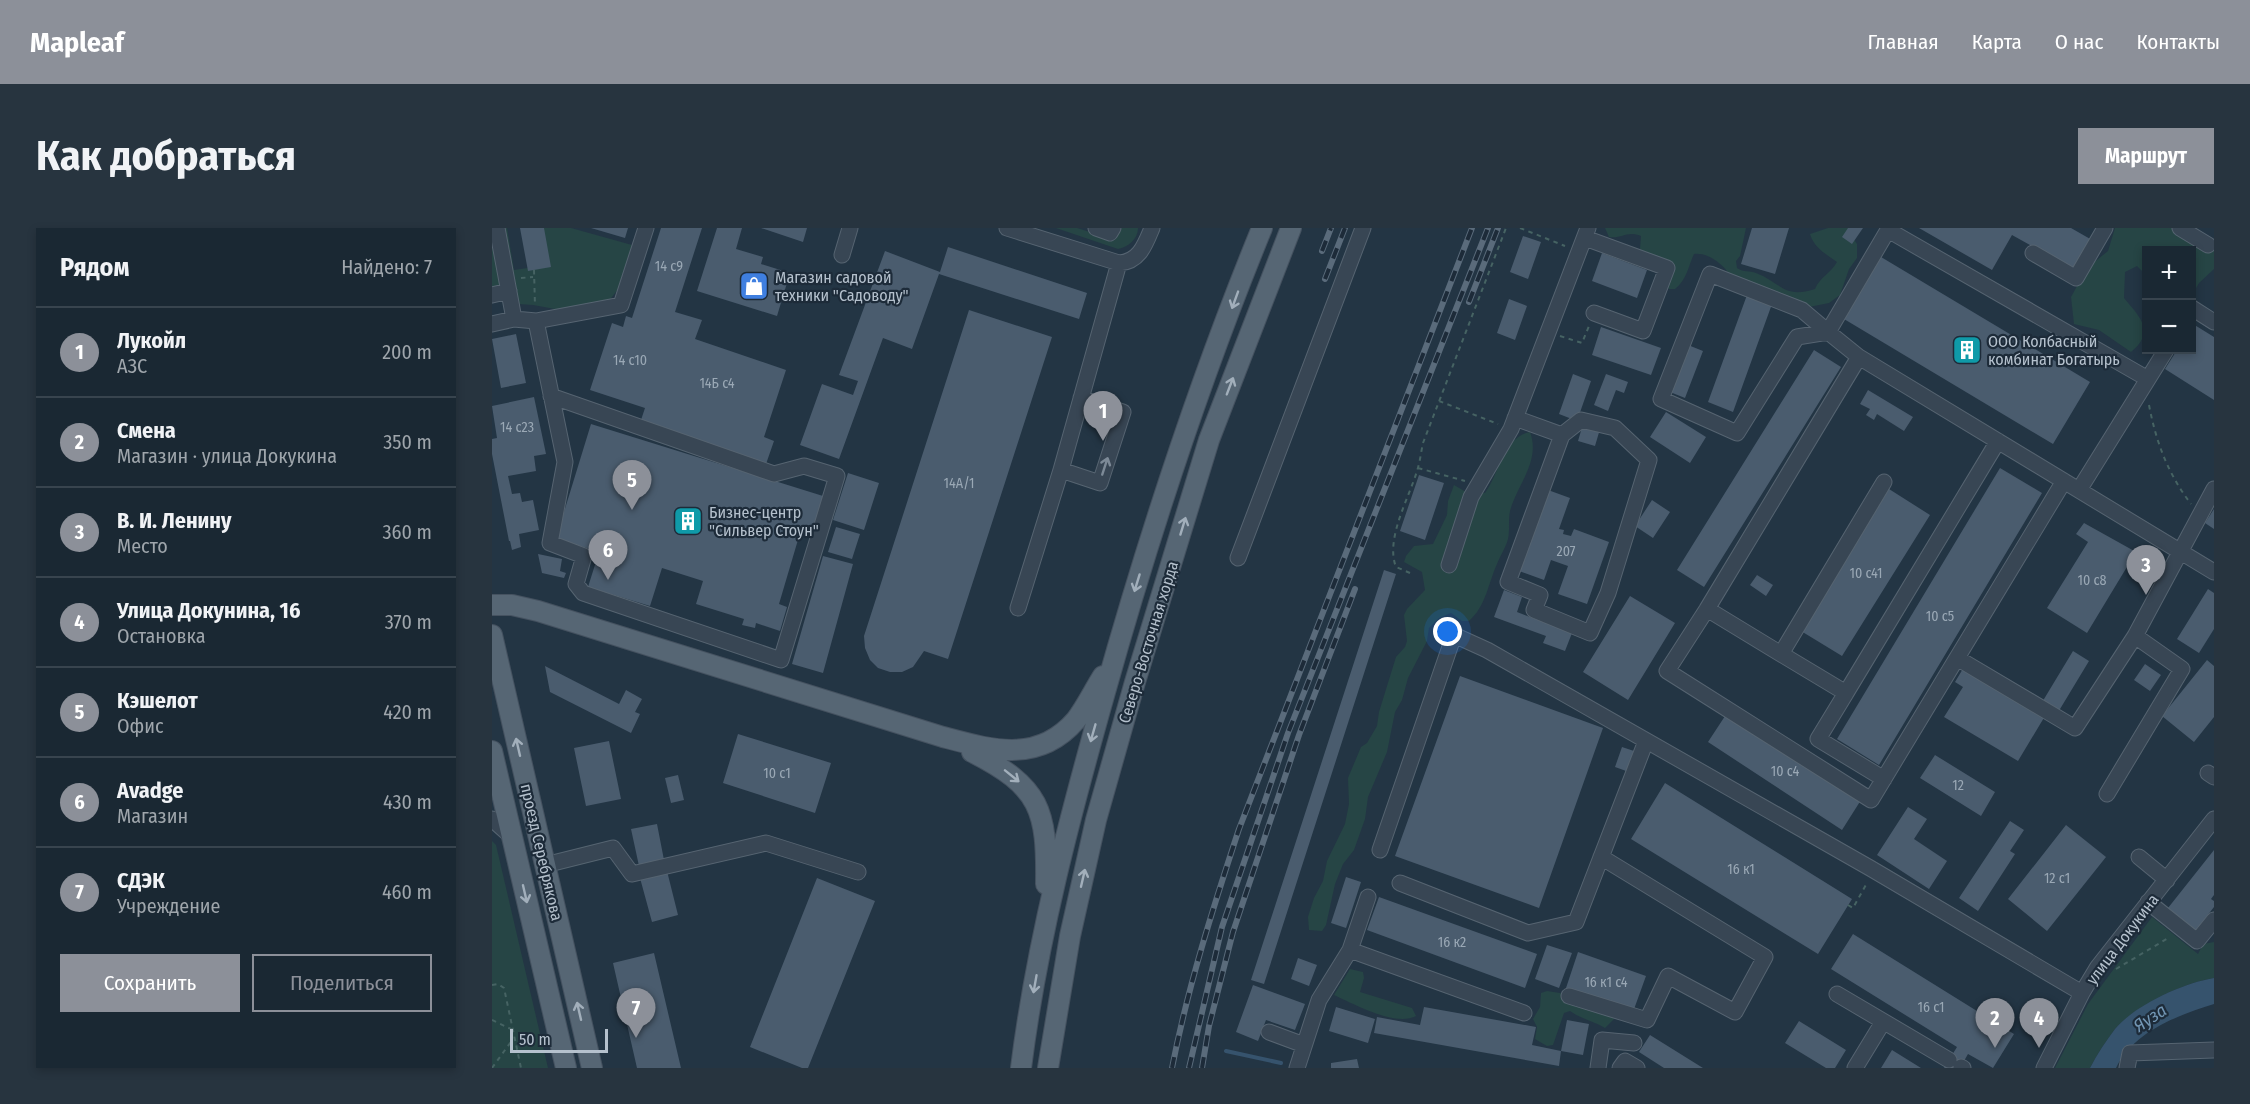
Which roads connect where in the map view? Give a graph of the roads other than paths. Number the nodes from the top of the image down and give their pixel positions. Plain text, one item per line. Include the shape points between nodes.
1 (496, 228) edge
2 (646, 228) edge
3 (850, 228) edge
4 (1007, 228) edge
5 (1096, 228) edge
6 (1113, 228) edge
7 (1152, 228) edge
8 (1291, 228) edge
9 (1363, 228) edge
10 (2105, 228) edge
11 (2180, 228) edge
12 (1889, 229) edge
13 (1587, 233) edge
14 (1259, 237) edge
15 (2208, 245) dead end
16 (2033, 252) dead end
17 (842, 255) dead end
18 (1119, 263) junction
19 (509, 291) junction
20 (492, 295) edge
21 (2196, 311) edge
22 (1594, 313) road end
23 (514, 319) junction
24 (536, 321) junction
25 (2214, 322) edge
26 (492, 324) edge
27 (1828, 332) junction
28 (2164, 354) edge
29 (1859, 357) junction
30 (2148, 380) junction
31 (552, 396) junction
32 (1081, 398) junction
33 (1515, 418) junction
34 (1562, 435) junction
35 (1998, 441) junction
36 (1061, 470) junction
37 (2064, 481) junction
38 (1884, 482) dead end
39 (2214, 489) edge
40 (2079, 490) junction
41 (2180, 551) junction
42 (1238, 558) dead end
43 (1449, 565) dead end
44 (2214, 572) edge
45 (492, 604) edge
46 (1018, 608) dead end
47 (1707, 609) junction
48 (492, 635) edge
49 (2135, 636) junction
50 (1781, 654) junction
51 (1115, 656) junction
52 (1957, 658) junction
53 (1846, 693) junction
54 (943, 737) junction
55 (1646, 741) junction
56 (492, 751) edge
57 (1884, 779) junction
58 (2107, 794) dead end
59 (492, 819) edge
60 (2214, 819) edge
61 (512, 837) junction
62 (1380, 850) dead end
63 (1601, 857) junction
64 (2139, 857) dead end
65 (545, 865) junction
66 (858, 872) dead end
67 (2167, 880) junction
68 (1400, 883) dead end
69 (1368, 897) dead end
70 (2148, 902) junction
71 (2214, 920) edge
72 (1045, 926) junction
73 (1350, 950) junction
74 (2082, 993) junction
75 (1837, 994) dead end
76 (1569, 996) dead end
77 (1524, 1013) dead end
78 (1883, 1022) junction
79 (1269, 1032) dead end
80 (1634, 1043) dead end
81 (1304, 1045) junction
82 (2214, 1050) edge
83 (1958, 1065) edge
84 (566, 1068) edge
85 (592, 1068) edge
86 (1021, 1068) edge
87 (1048, 1068) edge
88 (1297, 1068) edge
89 (1598, 1068) edge
90 (1620, 1068) edge
91 (1637, 1068) edge
92 (1855, 1068) edge
93 (2044, 1068) edge
94 (2127, 1068) edge

1 - 19 street
2 - 24 street via 621,305
3 - 17 street
4 - 18 street
5 - 6 street via 1110,233
7 - 18 street via 1140,253 1127,263
87 -> 8 main road, Северо-Восточная хорда via 1070,936 1096,820 1135,682 1209,440
9 - 42 street
10 - 16 street via 2076,278
11 - 15 street
12 - 27 street
12 - 30 street
13 - 22 street via 1666,268 1643,331
13 - 33 street
14 -> 51 main road, Северо-Восточная хорда via 1173,466
18 - 32 street
19 - 20 street
19 - 23 street
21 - 25 street
23 - 24 street
23 - 26 street
24 - 31 street
27 - 27 street via 1797,337 1737,433 1661,399 1710,274 1802,310
27 - 29 street
28 - 30 street
29 - 35 street
29 - 47 street
30 - 40 street
31 - 31 street via 565,462 550,543 584,556 576,584 583,593 781,660 837,476 804,466 774,474
32 - 36 street
36 -> 32 street via 1100,483 1123,412
33 - 34 street
33 - 43 street via 1471,497
34 - 34 street via 1508,582 1540,595 1534,610 1590,633 1608,593 1648,460 1615,428 1581,420
35 - 37 street
35 - 53 street
36 - 46 street
37 - 40 street
37 - 52 street
38 - 50 street
39 - 41 street
40 - 41 street
41 - 44 street
41 - 49 street
45 - 54 main road via 538,611
47 - 50 street
47 - 57 street via 1667,671 1871,800
65 -> 48 main road, проезд Серебрякова
49 - 52 street via 2075,728
49 - 58 street via 2182,669
50 - 53 street
51 - 54 main road via 1077,719 1044,743 1027,749 990,750
51 -> 72 main road, Северо-Восточная хорда via 1071,813
52 - 57 street
53 - 57 street via 1818,739
54 -> 72 main road via 1003,769 1033,798 1047,842
55 - 62 street via 1454,635
55 - 63 street
55 - 74 street via 1870,867
56 - 61 main road, проезд Серебрякова
59 - 61 street
60 - 67 street, улица Докукина
61 -> 84 main road, проезд Серебрякова
63 - 68 street via 1576,922 1528,933
63 - 76 street via 1765,957 1735,1012 1668,975 1647,1020
64 - 67 street
65 - 66 street via 613,848 632,874 766,843
85 -> 65 main road, проезд Серебрякова
67 - 70 street, улица Докукина
69 - 73 street
70 - 71 street via 2197,941
70 - 74 street, улица Докукина
72 -> 86 main road, Северо-Восточная хорда
73 - 77 street
73 - 81 street via 1319,1000
74 - 93 street, улица Докукина
75 - 78 street
78 - 83 street
78 - 92 street
79 - 81 street
80 - 89 street via 1602,1040
81 - 88 street
82 - 94 street via 2130,1053
90 - 91 street via 1625,1061

